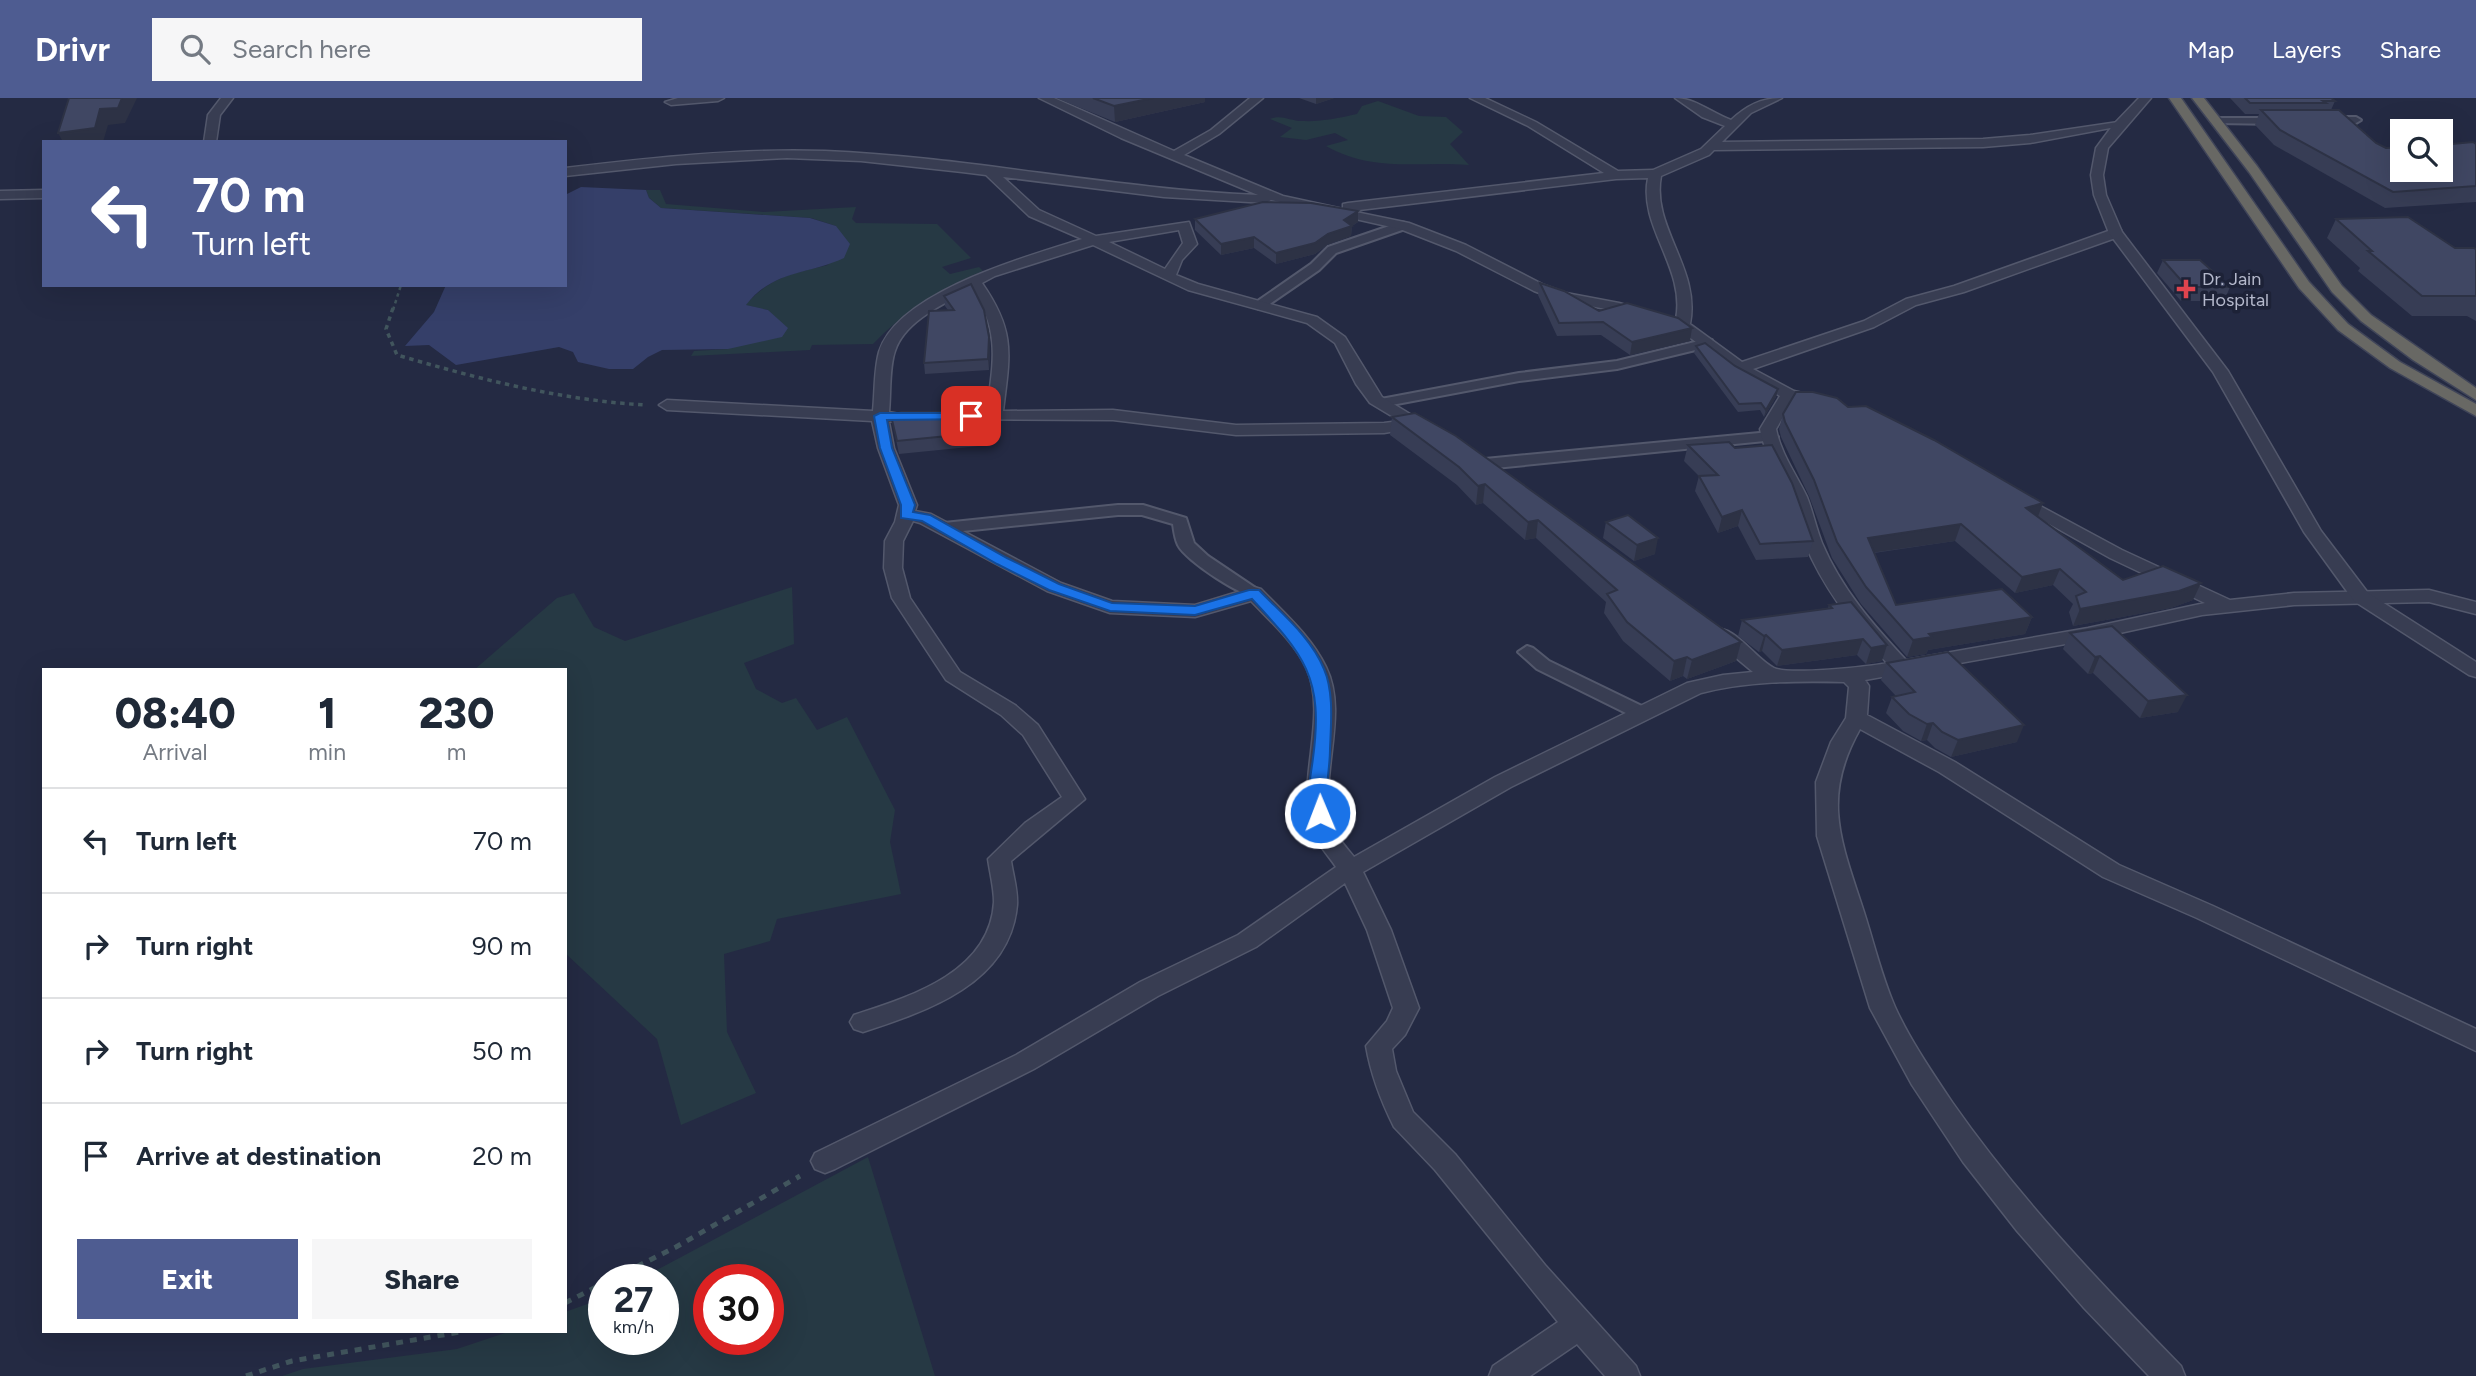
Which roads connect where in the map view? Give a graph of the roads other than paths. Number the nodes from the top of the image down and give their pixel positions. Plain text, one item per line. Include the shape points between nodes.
1 (227, 98) edge
2 (718, 98) edge
3 (1045, 98) edge
4 (1257, 98) edge
5 (1476, 98) edge
6 (1681, 98) edge
7 (1776, 98) edge
8 (2145, 98) edge
9 (2175, 98) edge
10 (2198, 98) edge
11 (671, 102) dead end
12 (2215, 120) junction
13 (2313, 120) edge
14 (2357, 120) dead end
15 (2290, 121) edge
16 (2120, 123) junction
17 (1733, 125) junction
18 (210, 140) edge
19 (1711, 146) junction
20 (1175, 155) junction
21 (567, 172) edge
22 (990, 172) junction
23 (1655, 174) junction
24 (1616, 175) junction
25 (42, 194) edge
26 (0, 195) edge
27 (1272, 199) junction
28 (1332, 209) junction
29 (1243, 212) edge
30 (1401, 226) junction
31 (2116, 233) junction
32 (1094, 240) junction
33 (1168, 276) junction
34 (974, 282) junction
35 (1259, 305) junction
36 (1682, 325) junction
37 (1707, 343) junction
38 (1740, 368) junction
39 (1789, 394) junction
40 (2476, 395) edge
41 (1381, 403) junction
42 (667, 405) road end
43 (1835, 406) edge
44 (2476, 411) edge
45 (880, 416) junction
46 (906, 416) edge
47 (931, 416) edge
48 (994, 416) junction
49 (1415, 423) junction
50 (1438, 435) edge
51 (1770, 437) junction
52 (1469, 453) edge
53 (1485, 464) junction
54 (1506, 480) edge
55 (2004, 491) edge
56 (906, 515) junction
57 (944, 528) junction
58 (1254, 593) junction
59 (2361, 597) junction
60 (2229, 606) junction
61 (2476, 608) edge
62 (1707, 625) edge
63 (1527, 652) dead end
64 (1901, 666) junction
65 (2476, 671) edge
66 (1771, 676) junction
67 (1850, 676) junction
68 (1641, 713) junction
69 (1856, 718) junction
70 (1350, 869) junction
71 (863, 1022) dead end
72 (2476, 1041) edge
73 (825, 1161) road end
74 (1580, 1325) junction
75 (1504, 1376) edge
76 (1625, 1376) edge
77 (2170, 1376) edge

1 - 18 street via 214,115
2 - 11 street
3 - 20 street
4 - 20 street via 1215,132
5 - 24 street via 1532,124
6 - 17 street via 1706,115
7 - 17 street via 1748,111
8 - 16 street
9 - 44 highway via 2304,285 2343,327 2395,365
10 - 12 highway
12 - 15 lane
12 - 40 highway via 2337,289 2376,326
13 - 14 lane
16 - 19 street via 1983,142
16 - 31 street via 2102,148 2097,174 2100,195
17 - 19 street
19 - 23 street
20 - 27 street
21 - 22 street via 783,154 859,157
22 - 27 street via 1135,190
22 - 32 street via 1034,213
23 - 24 street
23 - 36 street via 1651,184 1666,244 1686,293
24 - 28 street
25 - 26 street
27 - 28 street
27 - 29 lane
28 - 30 street
30 - 35 lane via 1332,250
30 - 36 street via 1461,248 1563,297
31 - 38 street via 1910,302 1868,324
31 - 59 street via 2220,371 2313,532
32 - 33 street
32 - 33 street via 1190,224 1190,244
32 - 34 street
33 - 35 street
34 - 45 street via 929,306 899,331 887,351
34 - 48 street via 1000,324 1003,353
35 - 41 street via 1312,320 1327,330 1349,352 1364,384
36 - 37 street
37 - 38 street
37 - 41 lane via 1617,365 1495,381
38 - 39 street
39 - 43 street
39 - 51 street via 1768,429
41 - 49 street
42 - 45 street
45 - 46 street
45 - 56 street via 886,448 908,505
47 - 48 street
48 - 49 street via 1113,415 1236,430 1384,428
49 - 50 street
51 - 53 lane
51 - 64 street via 1837,589
52 - 53 street
53 - 54 street
55 - 60 street via 2116,554
56 - 57 street
56 - 71 street via 894,541 893,568 901,598 953,676 1031,730 1074,799 1032,828 999,859 1006,906 994,946 961,981 920,1003
57 - 58 street via 1054,587 1110,607 1195,611
57 - 58 lane via 1143,510 1180,522 1186,545
58 - 70 street via 1301,642 1317,669 1323,701 1317,796 1322,829
59 - 60 street
59 - 61 street via 2430,596
59 - 65 street
60 - 64 street
62 - 66 street
63 - 68 lane via 1543,665
64 - 67 street
66 - 67 street
66 - 68 street via 1694,688
67 - 69 street via 1859,686
68 - 70 street via 1503,782
69 - 72 street via 1947,766 2111,871
69 - 77 street via 1827,782 1828,836 1883,1009 1921,1077 1980,1164 2094,1298
70 - 73 street via 1247,940 1149,989 1025,1062
70 - 74 street via 1406,1008 1379,1046 1383,1071 1403,1119 1445,1162
74 - 75 street
74 - 76 street

